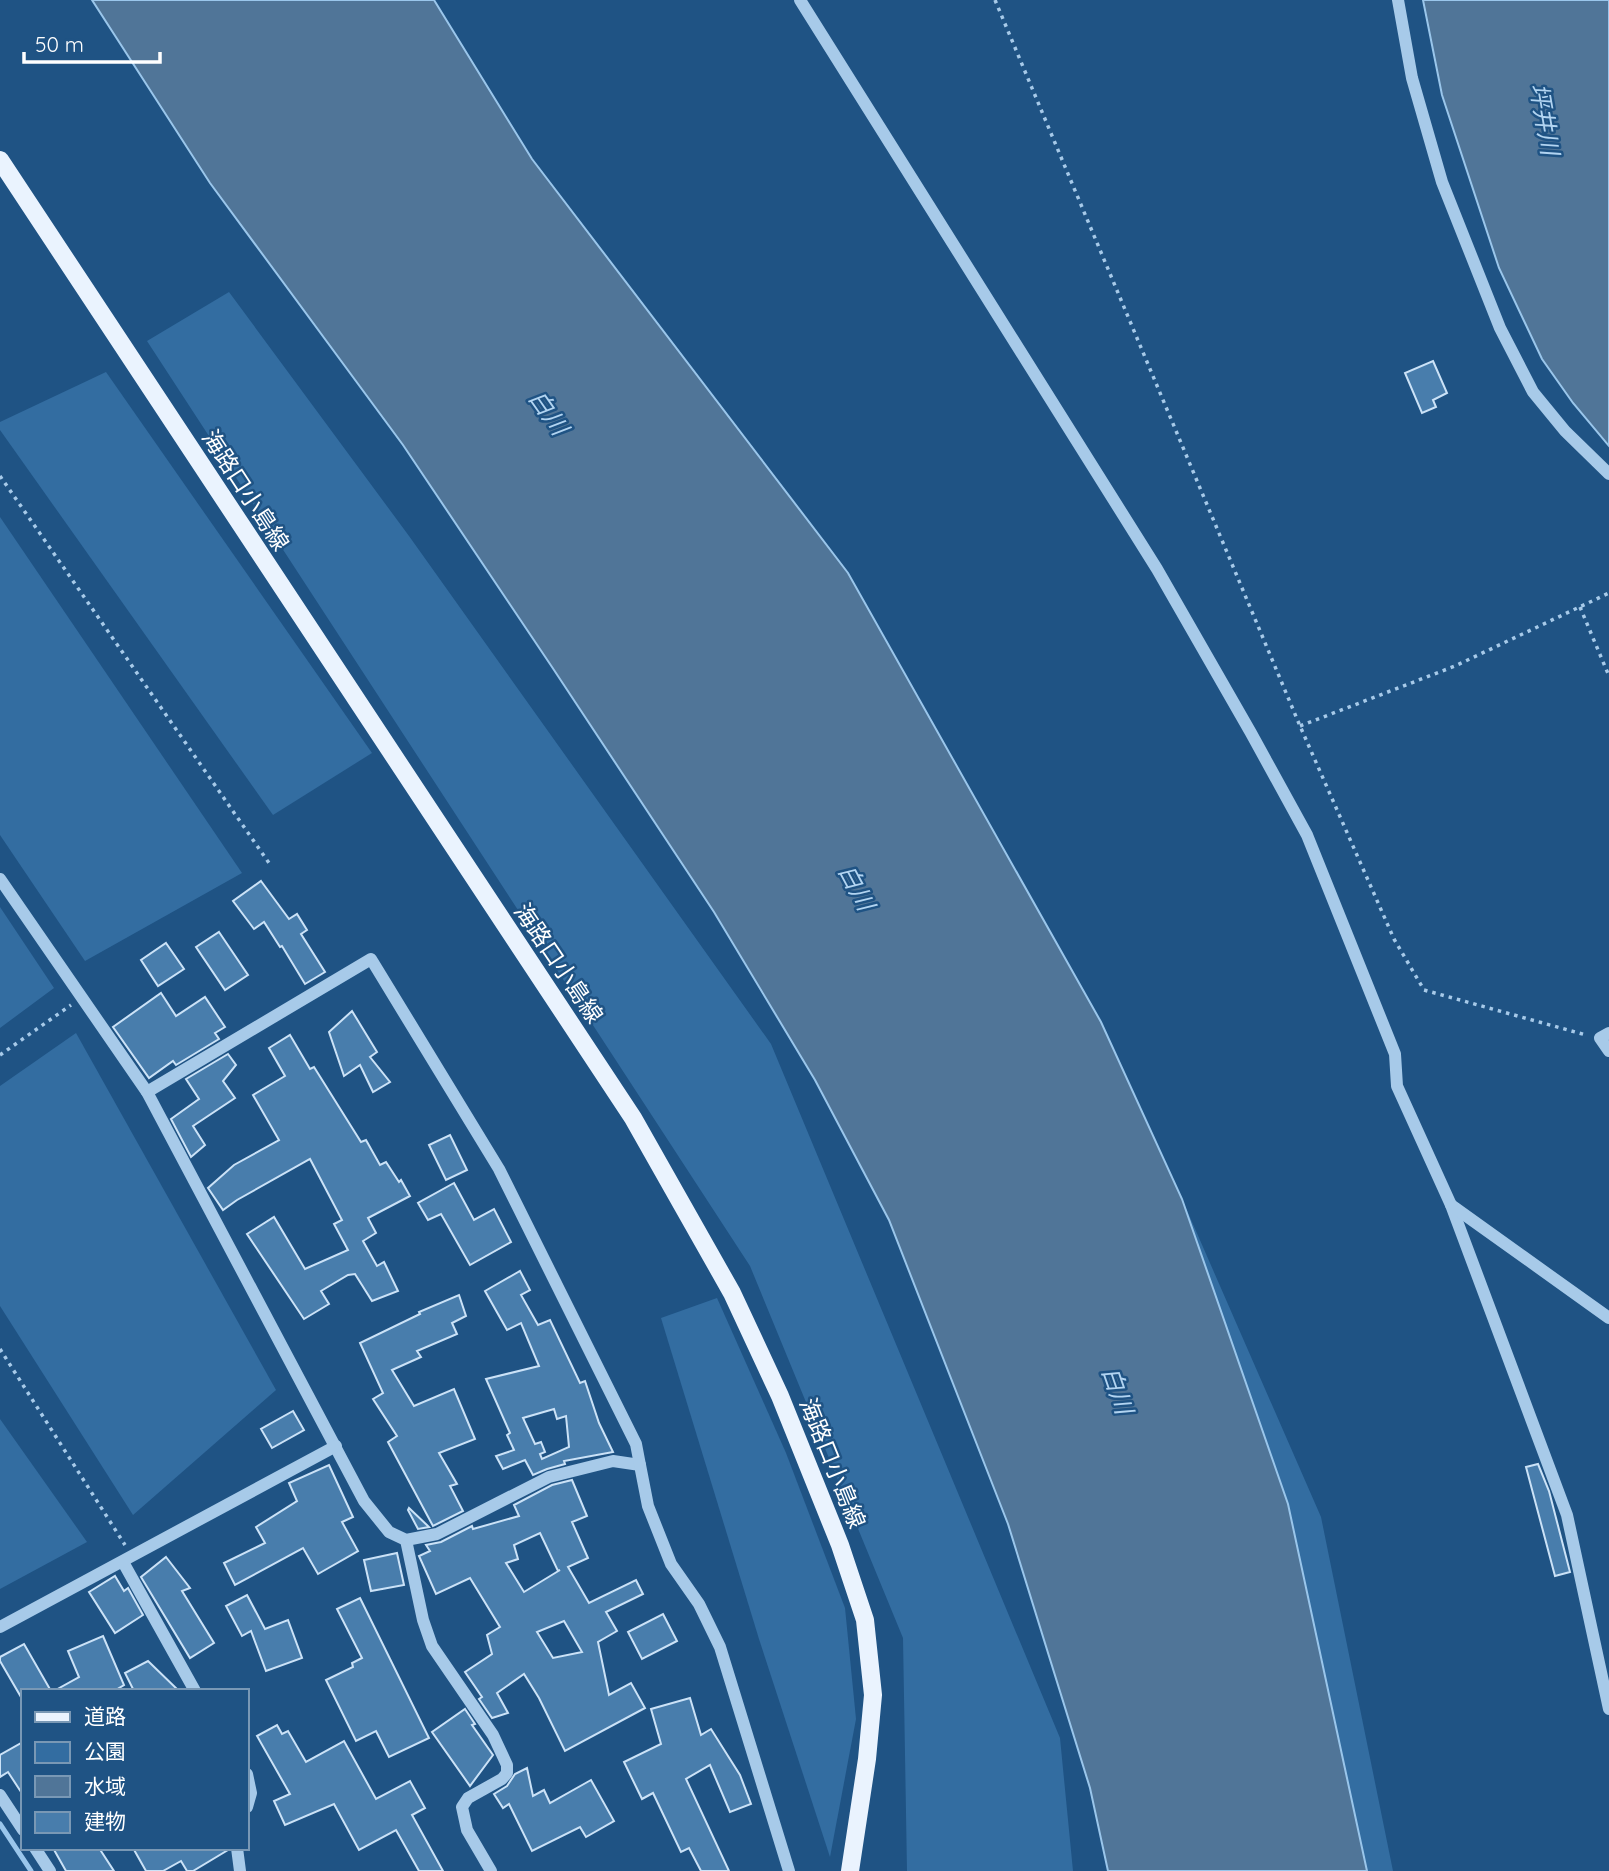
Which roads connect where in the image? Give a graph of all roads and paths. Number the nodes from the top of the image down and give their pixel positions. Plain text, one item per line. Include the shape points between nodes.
1 (800, 0) edge
2 (995, 0) edge
3 (1398, 0) edge
4 (0, 160) edge
5 (1609, 474) edge
6 (0, 476) edge
7 (1609, 593) edge
8 (1580, 606) junction
9 (1609, 676) edge
10 (1300, 726) junction
11 (269, 863) dead end
12 (0, 879) edge
13 (81, 998) junction
14 (1604, 1036) edge
15 (1609, 1051) edge
16 (0, 1055) edge
17 (148, 1092) junction
18 (1451, 1205) junction
19 (1608, 1319) edge
20 (0, 1349) edge
21 (335, 1446) junction
22 (640, 1465) junction
23 (406, 1540) junction
24 (128, 1559) junction
25 (0, 1627) edge
26 (194, 1689) edge
27 (1609, 1709) edge
28 (248, 1779) edge
29 (0, 1795) edge
30 (248, 1804) edge
31 (21, 1827) edge
32 (36, 1850) edge
33 (237, 1850) edge
34 (50, 1871) edge
35 (240, 1871) edge
36 (491, 1871) edge
37 (789, 1871) edge
38 (850, 1871) edge

1 - 18 street via 1157,569 1301,823 1395,1054 1397,1086
2 - 10 path
3 - 5 street via 1412,78 1442,182 1500,328 1533,392
4 - 38 main road, 海路口小島線 via 633,1118 732,1293 780,1396 865,1620 873,1695
6 - 11 path
7 - 8 path
8 - 9 path
8 - 10 path via 1455,666
10 - 14 path via 1394,939 1424,990
12 - 13 street
13 - 16 path
13 - 17 street
14 - 15 street
17 - 21 street
17 - 22 street via 371,959 499,1168 619,1408 636,1444
18 - 19 street
18 - 27 street via 1567,1515
20 - 24 path
21 - 23 street via 364,1501 389,1532
21 - 24 street
22 - 23 street via 613,1461 549,1477 437,1534
22 - 37 street via 648,1506 671,1564 699,1604 720,1647
23 - 36 street via 432,1646 493,1735 508,1765 502,1779 468,1798 462,1807 467,1830
24 - 25 street
24 - 26 street
28 - 30 street
29 - 31 street
32 - 34 street
33 - 35 street

